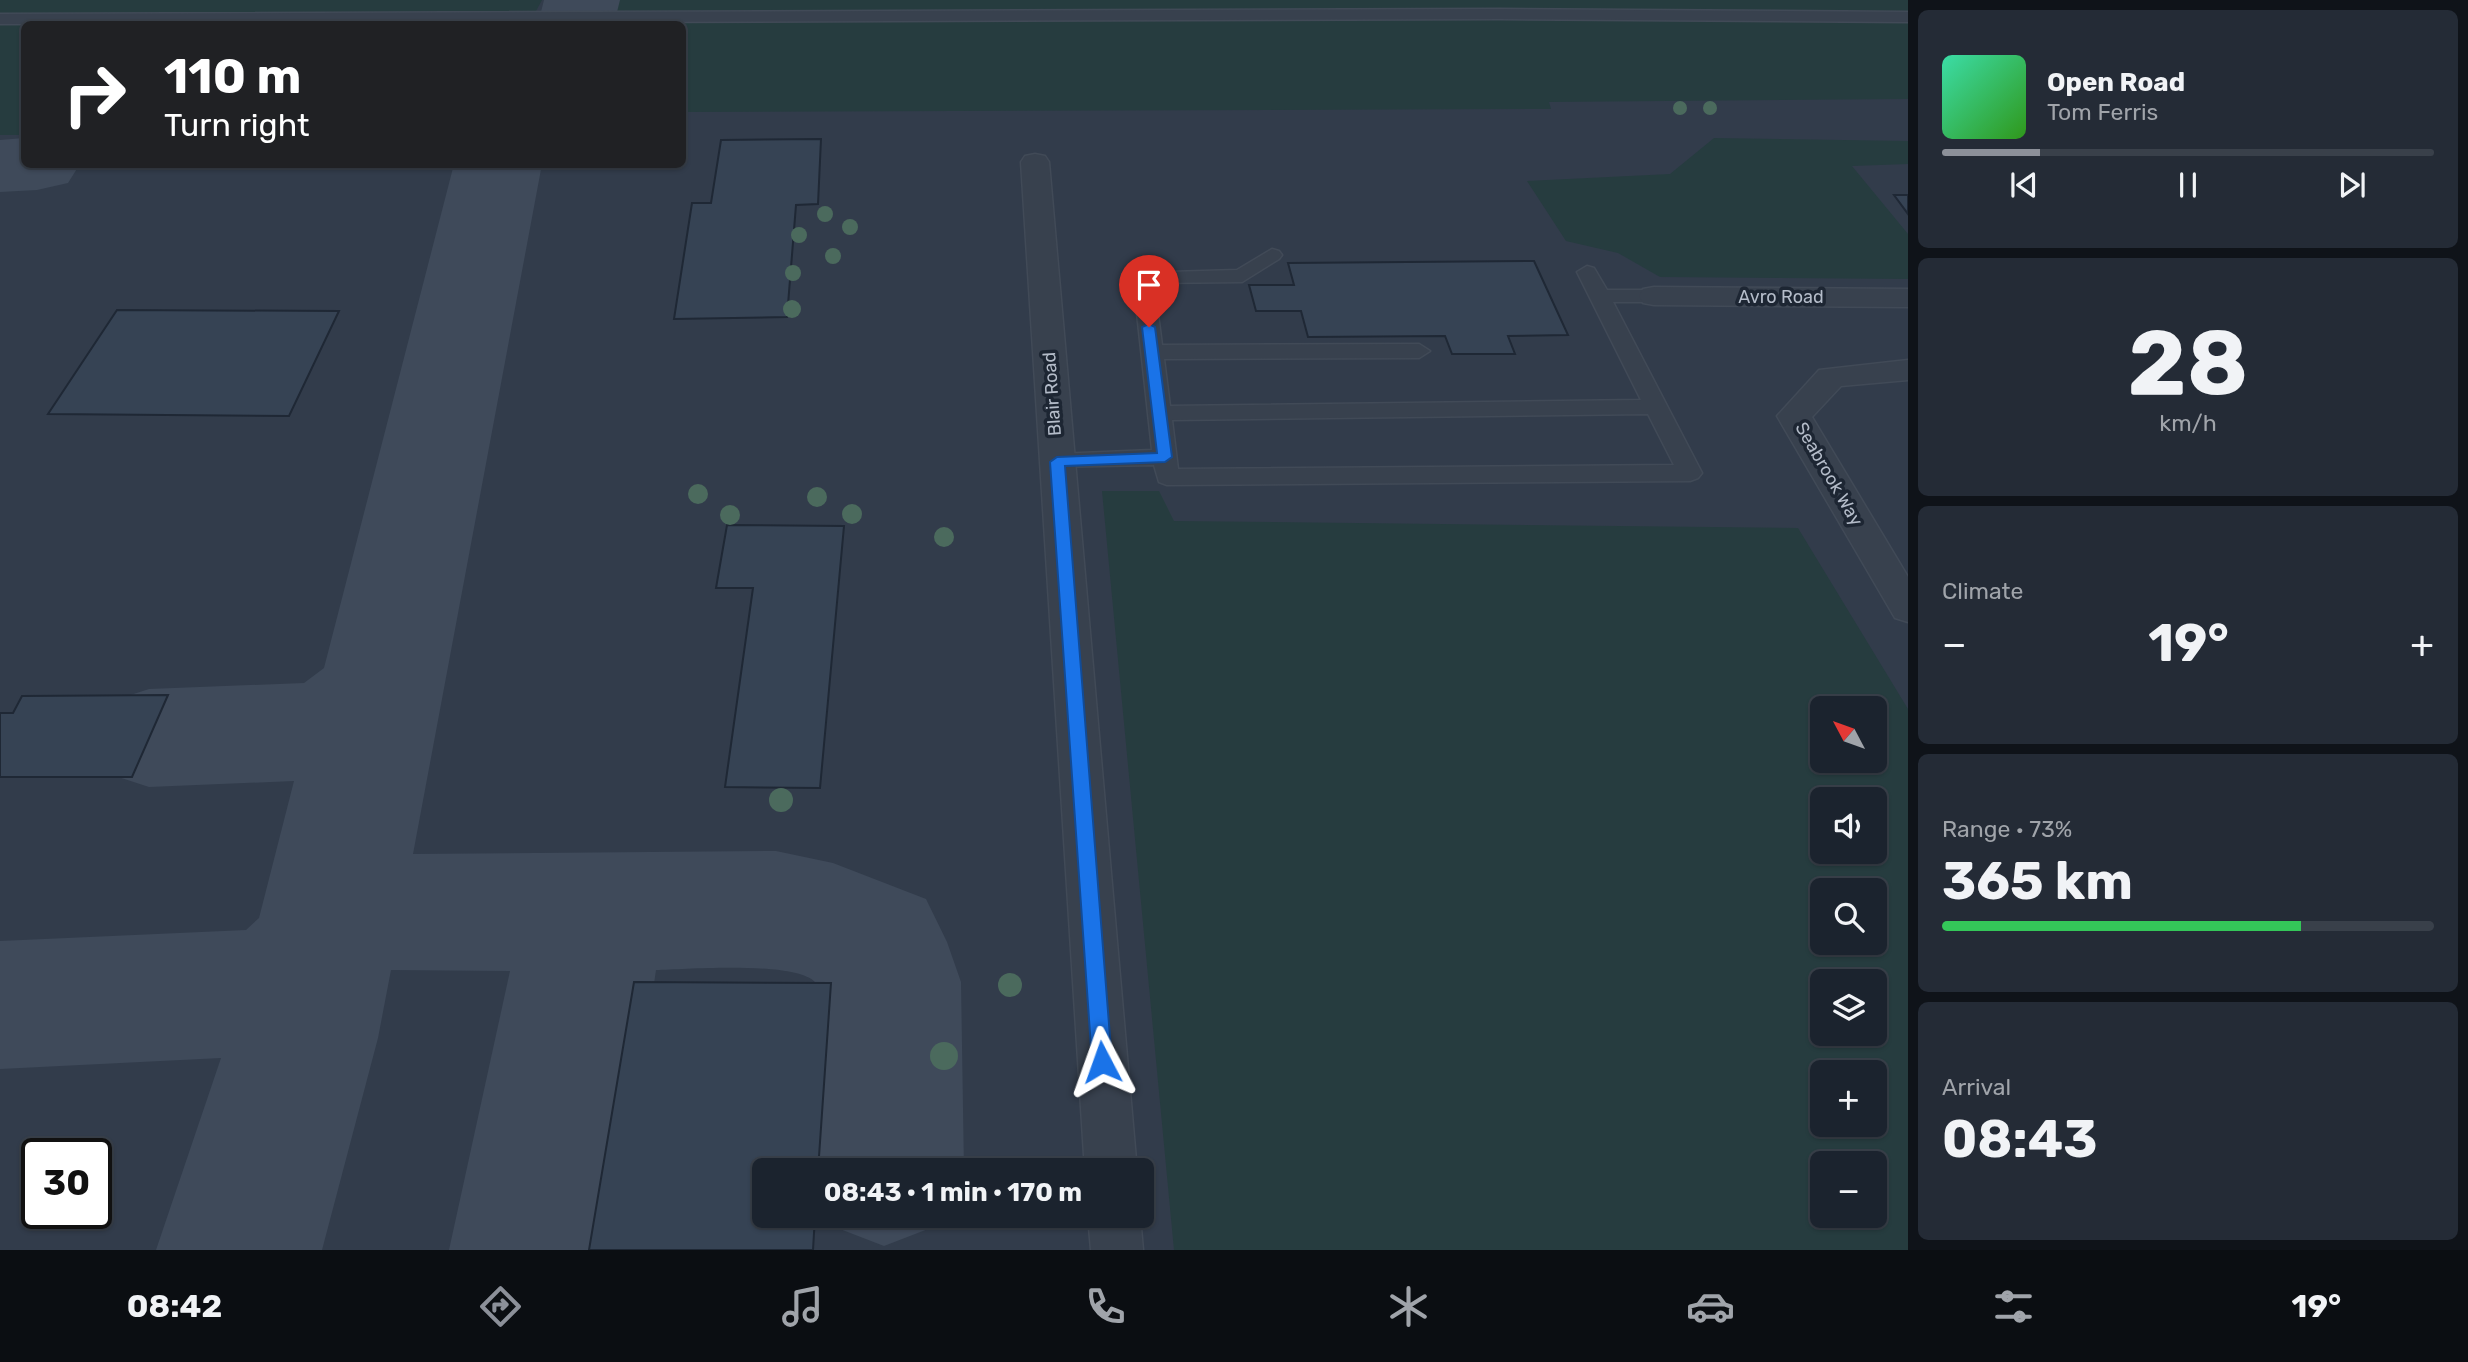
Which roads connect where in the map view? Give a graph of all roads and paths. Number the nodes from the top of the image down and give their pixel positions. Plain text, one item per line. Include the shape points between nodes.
1 (1908, 17) edge
2 (0, 19) edge
3 (1035, 162) dead end
4 (1272, 255) dead end
5 (1587, 272) dead end
6 (1599, 296) junction
7 (1654, 296) joint
8 (1908, 298) edge
9 (1419, 351) dead end
10 (1152, 352) junction
11 (1908, 370) edge
12 (1656, 407) junction
13 (1159, 413) junction
14 (1165, 457) junction
15 (1057, 462) junction
16 (1908, 609) edge
17 (1110, 1158) edge
18 (1115, 1228) edge
19 (1117, 1250) edge

1 - 2 lane
3 - 15 street, Blair Road
4 - 10 lane via 1242,276 1143,277
5 - 6 lane
6 - 7 lane
6 - 12 lane
7 - 8 street, Avro Road
9 - 10 lane
10 - 13 lane
11 - 16 street, Seabrook Way via 1831,377 1794,416
12 - 13 lane
12 - 14 lane via 1690,473 1167,477
13 - 14 lane
14 - 15 lane
15 - 17 street, Blair Road
18 - 19 street

